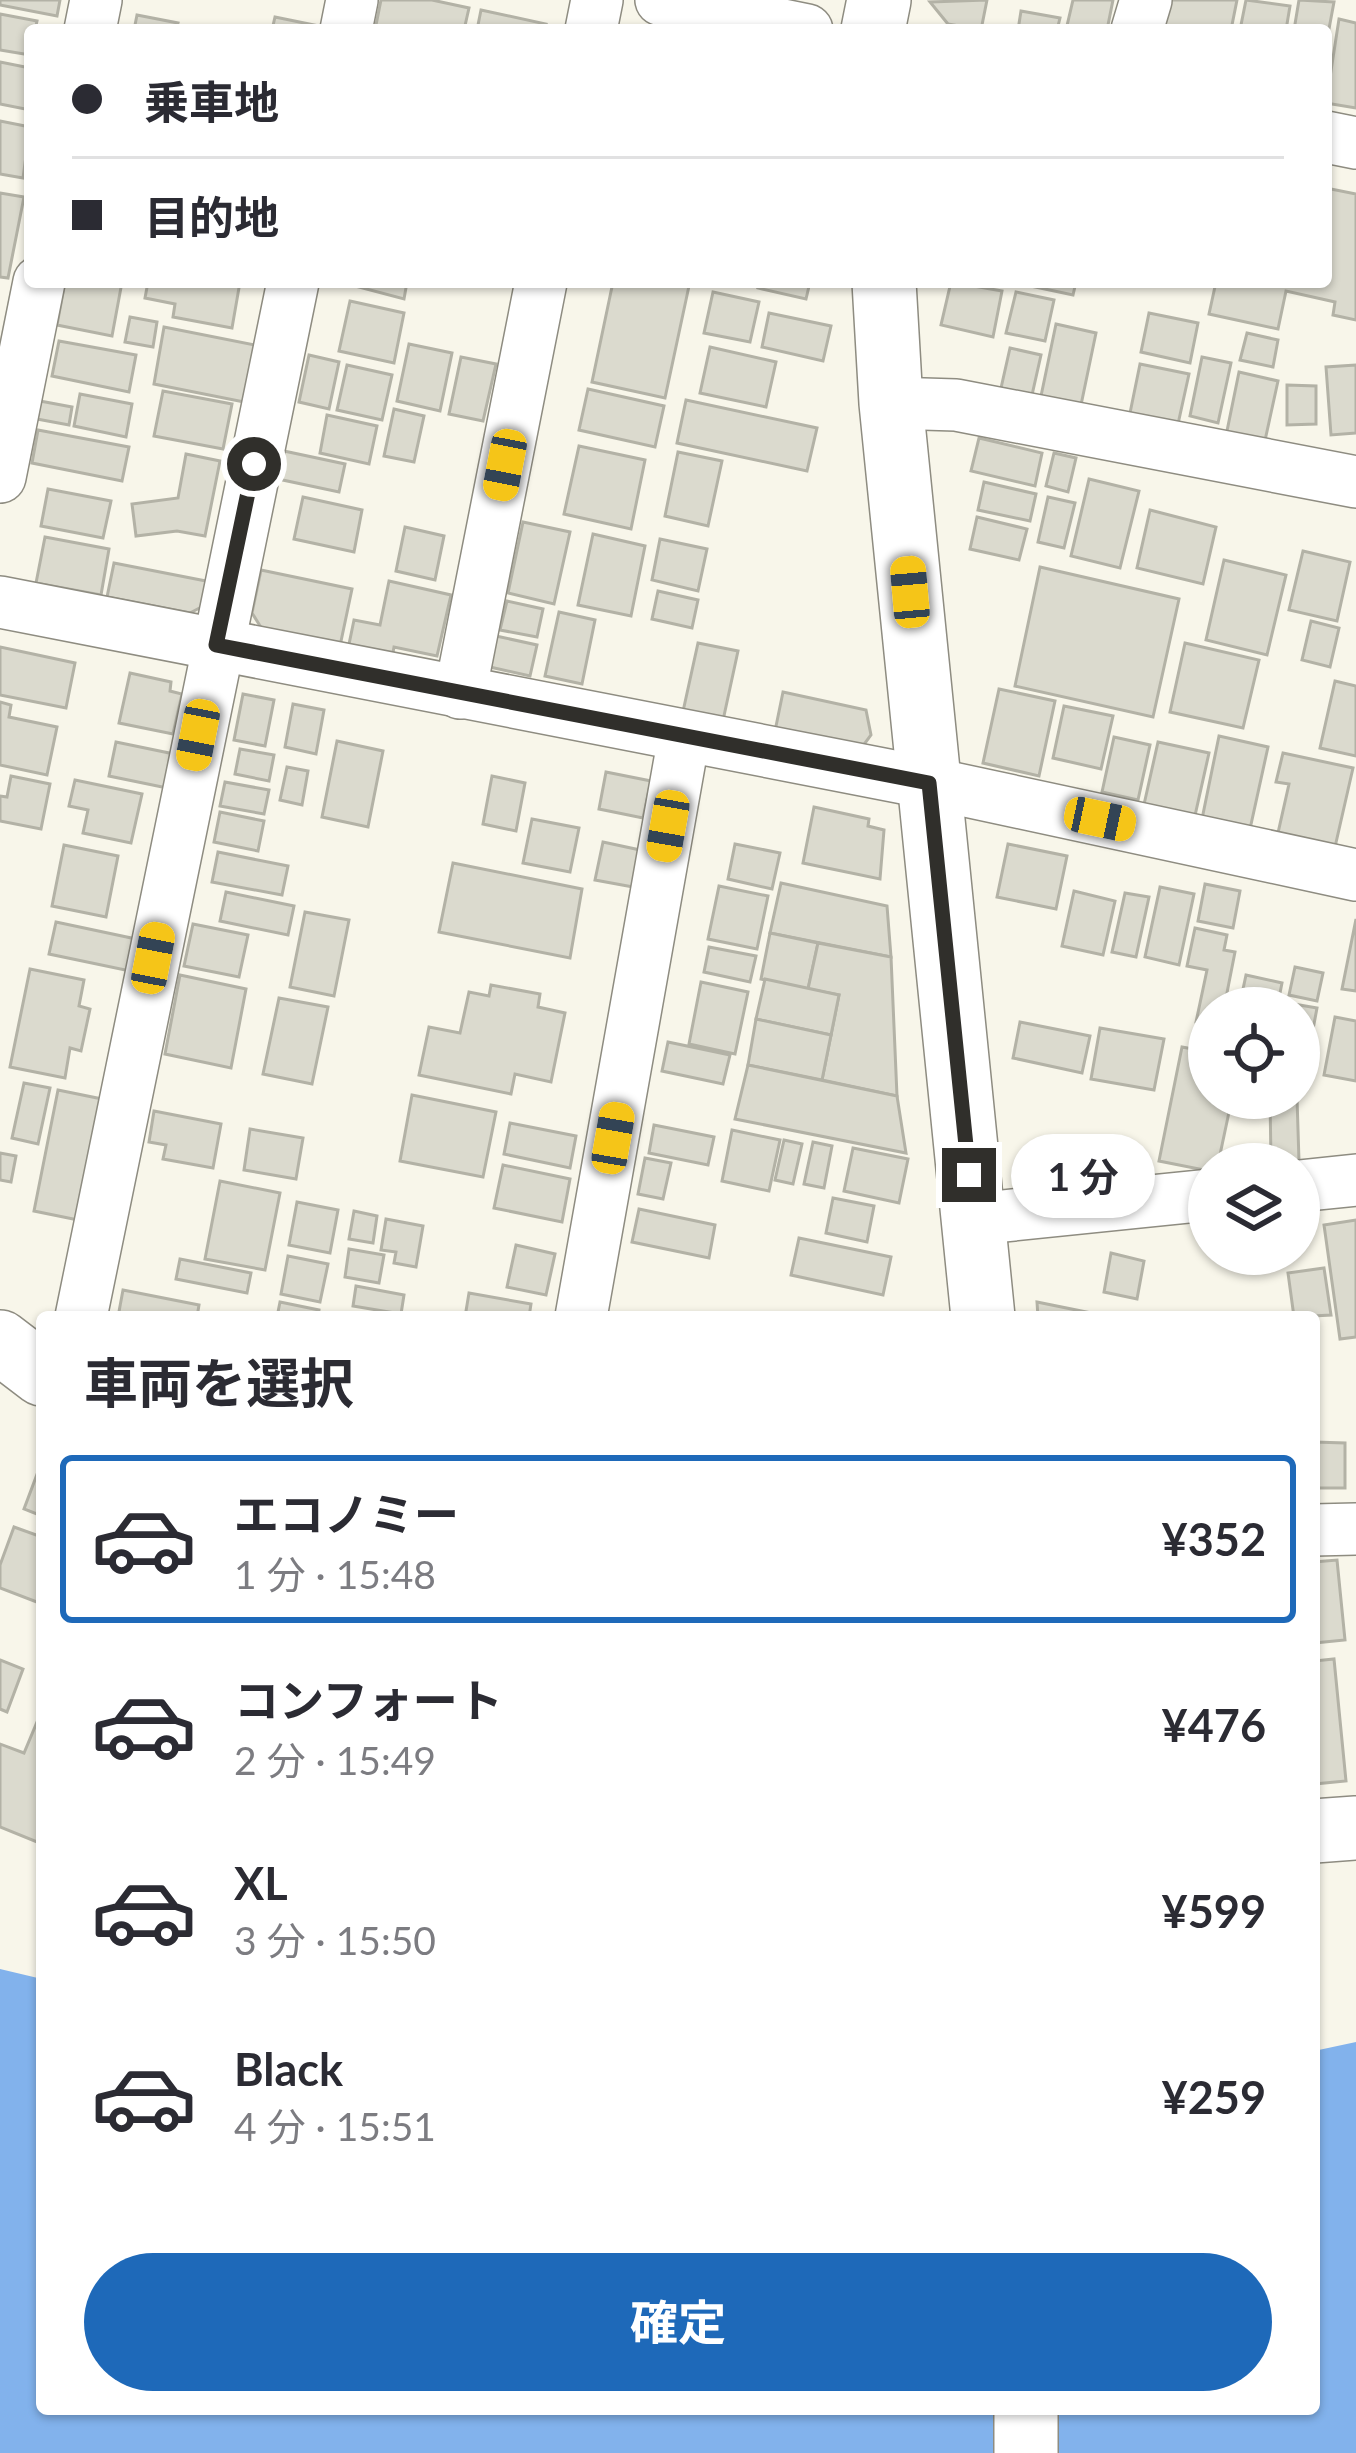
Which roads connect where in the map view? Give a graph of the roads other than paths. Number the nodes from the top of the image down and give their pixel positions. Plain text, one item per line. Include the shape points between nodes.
1 (661, 0) edge
2 (777, 24) edge
3 (38, 288) edge
4 (292, 288) edge
5 (540, 288) edge
6 (884, 288) edge
7 (892, 403) junction
8 (0, 478) edge
9 (1356, 482) edge
10 (0, 602) edge
11 (216, 645) junction
12 (460, 693) junction
13 (684, 737) junction
14 (929, 783) junction
15 (1356, 875) edge
16 (1356, 1180) edge
17 (1320, 1184) edge
18 (1188, 1197) edge
19 (974, 1219) junction
20 (82, 1311) edge
21 (582, 1311) edge
22 (982, 1311) edge
23 (0, 1342) edge
24 (36, 1369) edge
25 (1356, 1529) edge
26 (1320, 1530) edge
27 (1356, 1828) edge
28 (1320, 1831) edge
29 (1026, 2415) edge
30 (1026, 2453) edge

1 - 2 street
3 - 8 street
4 - 11 street
5 - 12 street
6 - 7 street
7 - 9 street via 956,405
7 - 14 street
10 - 11 street
11 - 12 street
11 - 20 street
12 - 13 street
13 - 14 street
13 - 21 street
14 - 15 street
14 - 19 street
16 - 17 street
18 - 19 street
19 - 22 street
23 - 24 street
25 - 26 street
27 - 28 street
29 - 30 street

